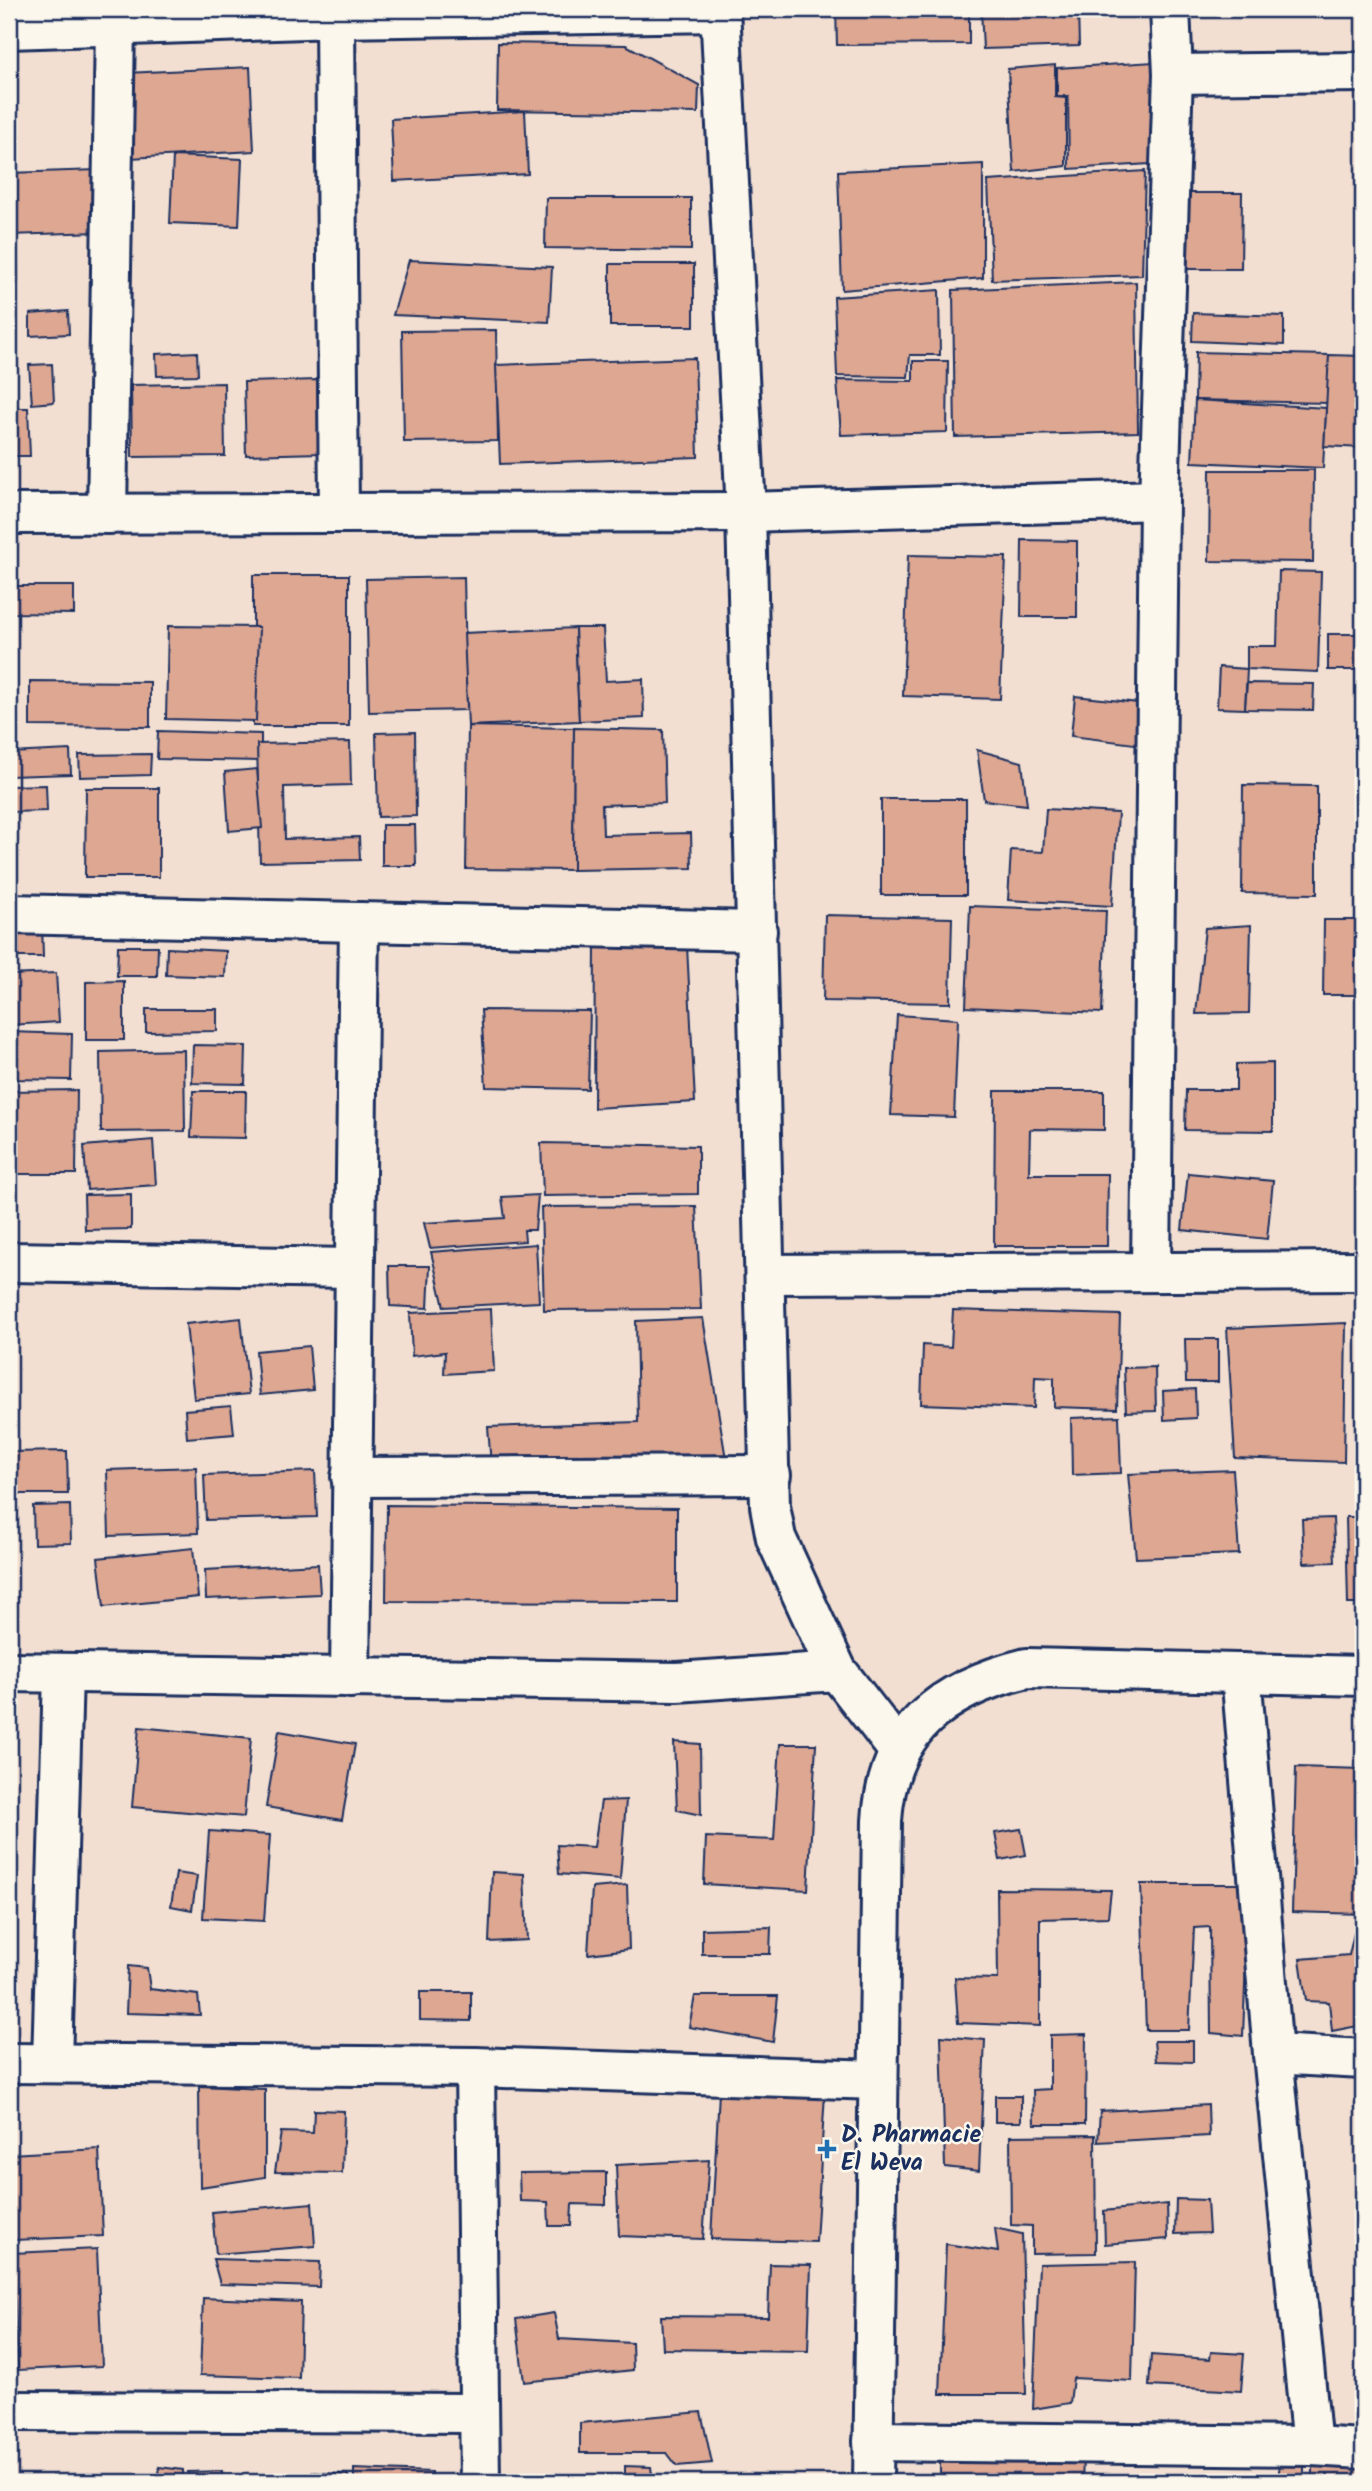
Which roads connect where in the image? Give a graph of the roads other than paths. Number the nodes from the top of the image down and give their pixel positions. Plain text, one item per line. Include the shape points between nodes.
1 (1170, 9) edge
2 (720, 10) edge
3 (335, 18) junction
4 (115, 26) junction
5 (9, 29) edge
6 (1363, 72) edge
7 (1172, 74) junction
8 (1159, 500) junction
9 (746, 512) junction
10 (339, 513) junction
11 (9, 514) edge
12 (107, 514) junction
13 (9, 914) edge
14 (359, 922) junction
15 (757, 931) junction
16 (9, 1262) edge
17 (352, 1268) junction
18 (1151, 1271) junction
19 (1363, 1271) edge
20 (765, 1274) junction
21 (771, 1475) junction
22 (351, 1477) junction
23 (837, 1671) junction
24 (9, 1672) edge
25 (63, 1673) junction
26 (1241, 1673) junction
27 (1363, 1676) edge
28 (349, 1678) junction
29 (899, 1751) junction
30 (1273, 2054) junction
31 (1363, 2059) edge
32 (9, 2063) edge
33 (52, 2063) junction
34 (475, 2067) junction
35 (878, 2081) junction
36 (9, 2411) edge
37 (479, 2413) junction
38 (873, 2441) junction
39 (1312, 2446) junction
40 (1363, 2449) edge
41 (480, 2482) edge
42 (873, 2482) edge

1 - 7 street
2 - 3 street
2 - 9 street
3 - 4 street
3 - 10 street
4 - 5 street
4 - 12 street
6 - 7 street
7 - 8 street
8 - 9 street
8 - 18 street
9 - 10 street
9 - 15 street
10 - 12 street
11 - 12 street
13 - 14 street
14 - 15 street
14 - 17 street
15 - 20 street
16 - 17 street
17 - 22 street
18 - 19 street
18 - 20 street
20 - 21 street
21 - 22 street
21 - 23 street via 776,1538
22 - 28 street
23 - 28 street via 677,1682
23 - 29 street
24 - 25 street
25 - 28 street
25 - 33 street
26 - 27 street
26 - 29 street via 1027,1668 989,1677 954,1694 923,1719
26 - 30 street
29 - 35 street via 884,1796
30 - 31 street
30 - 39 street
32 - 33 street
33 - 34 street
34 - 35 street
34 - 37 street
35 - 38 street
36 - 37 street
37 - 41 street
38 - 39 street
38 - 42 street
39 - 40 street

